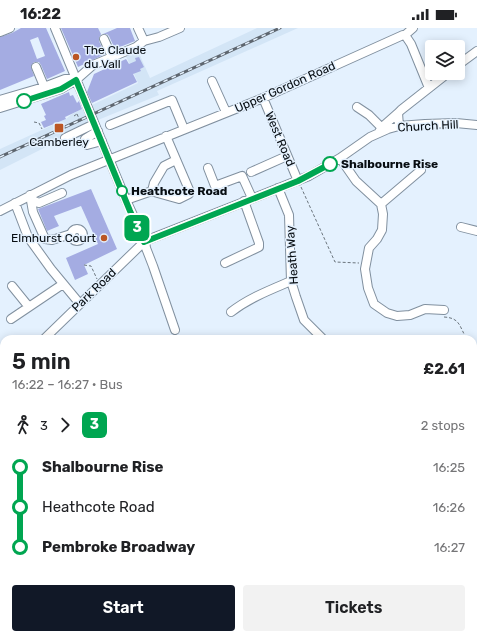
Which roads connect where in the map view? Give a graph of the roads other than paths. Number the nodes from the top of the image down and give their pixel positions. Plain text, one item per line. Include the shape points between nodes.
1 (10, 28) edge
2 (55, 28) edge
3 (138, 28) edge
4 (180, 28) edge
5 (412, 28) edge
6 (0, 32) edge
7 (405, 35) junction
8 (104, 39) dead end
9 (144, 42) junction
10 (477, 51) edge
11 (112, 57) junction
12 (465, 60) edge
13 (36, 67) dead end
14 (76, 80) junction
15 (439, 80) edge
16 (212, 81) dead end
17 (429, 88) junction
18 (46, 90) junction
19 (262, 98) junction
20 (0, 100) edge
21 (357, 107) dead end
22 (0, 108) edge
23 (226, 112) junction
24 (398, 113) junction
25 (110, 125) dead end
26 (477, 125) edge
27 (399, 126) junction
28 (96, 128) junction
29 (184, 129) junction
30 (380, 130) junction
31 (166, 136) junction
32 (65, 138) dead end
33 (102, 141) junction
34 (287, 156) junction
35 (340, 158) junction
36 (109, 159) junction
37 (176, 160) junction
38 (208, 168) dead end
39 (421, 170) dead end
40 (251, 172) dead end
41 (298, 181) junction
42 (278, 188) junction
43 (152, 190) junction
44 (62, 193) dead end
45 (30, 197) junction
46 (126, 200) junction
47 (248, 200) junction
48 (15, 204) junction
49 (381, 204) junction
50 (0, 212) edge
51 (461, 227) dead end
52 (477, 232) edge
53 (71, 234) dead end
54 (144, 242) junction
55 (225, 263) dead end
56 (291, 281) junction
57 (63, 284) junction
58 (12, 286) dead end
59 (80, 304) junction
60 (29, 307) junction
61 (231, 312) dead end
62 (443, 314) road end
63 (11, 319) dead end
64 (175, 330) dead end
65 (48, 335) edge
66 (319, 335) edge

1 - 6 street
2 - 14 street
3 - 9 street
4 - 9 street
5 - 7 street
7 - 17 street
7 - 19 street, Upper Gordon Road
8 - 11 street
9 - 11 street
10 - 12 street
11 - 14 street via 93,65
13 - 18 street
14 - 18 street via 61,89
14 - 28 street
15 - 17 street
16 - 23 street
17 - 24 street
18 - 20 street
18 - 22 street
19 - 23 street, Upper Gordon Road
19 - 34 street, West Road
21 - 30 street via 369,115
23 - 29 street, Upper Gordon Road
24 - 27 street
24 - 30 street
25 - 29 street via 172,100
26 - 27 street, Church Hill
27 - 30 street, Church Hill
28 - 32 street
28 - 33 street
28 - 33 street via 85,139 87,145
29 - 31 street, Upper Gordon Road
30 - 35 street
31 - 36 street, Upper Gordon Road
31 - 37 street
33 - 36 street
34 - 40 street
34 - 41 street, West Road
35 - 41 street
35 - 49 street via 356,181
36 - 45 street, Upper Gordon Road via 71,175
36 - 46 street
37 - 43 street via 164,166
37 - 43 street via 189,194 179,199
38 - 47 street via 215,186 242,176
39 - 49 street
41 - 42 street
42 - 47 street
42 - 56 street, Heath Way via 289,215
43 - 46 street
44 - 45 street via 39,203
45 - 48 street, Upper Gordon Road
45 - 53 street via 33,212 45,239 52,240
46 - 54 street
47 - 54 street
47 - 55 street via 258,247
48 - 50 street, Upper Gordon Road
48 - 57 street via 28,238
49 - 62 street via 382,230 369,248 364,269 374,304 397,316 410,315 425,308
51 - 52 street
54 - 59 street, Park Road
54 - 64 street
56 - 61 street via 243,302
56 - 66 street, Heath Way via 304,320
57 - 59 street
57 - 60 street
58 - 60 street
59 - 65 street, Park Road
60 - 63 street

